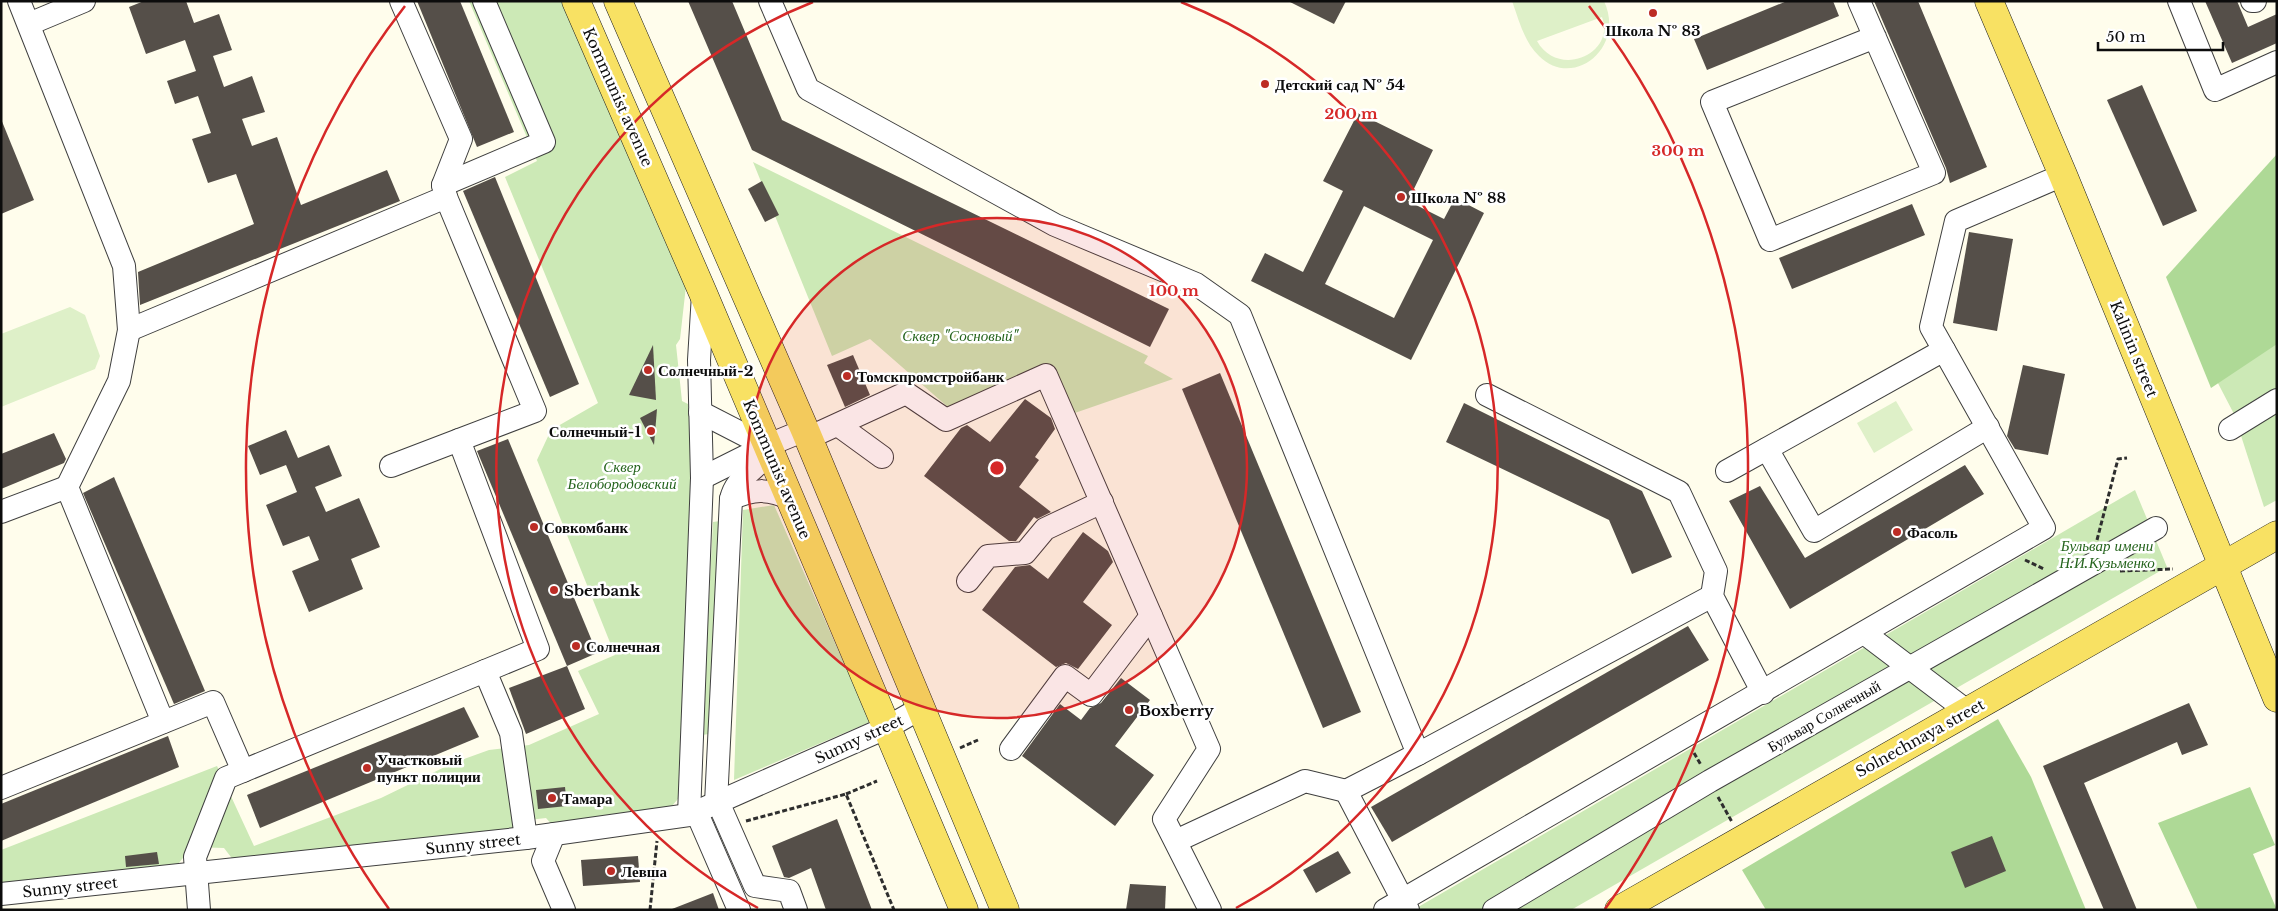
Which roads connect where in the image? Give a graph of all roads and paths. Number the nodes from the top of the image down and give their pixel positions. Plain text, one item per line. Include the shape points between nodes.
1 (19, 1) edge
2 (84, 1) edge
3 (401, 1) edge
4 (484, 1) edge
5 (576, 1) edge
6 (618, 1) edge
7 (770, 1) edge
8 (1859, 1) edge
9 (1989, 1) edge
10 (2179, 1) edge
11 (29, 24) junction
12 (1875, 37) junction
13 (2277, 62) edge
14 (2063, 175) junction
15 (444, 191) junction
16 (703, 293) junction
17 (129, 330) junction
18 (1944, 350) junction
19 (1487, 395) dead end
20 (2277, 400) edge
21 (700, 412) junction
22 (838, 425) junction
23 (1988, 427) junction
24 (2230, 429) dead end
25 (806, 434) junction
26 (460, 440) junction
27 (766, 446) junction
28 (1767, 448) junction
29 (882, 457) dead end
30 (2127, 458) dead end
31 (391, 466) dead end
32 (1726, 471) dead end
33 (702, 478) junction
34 (67, 487) junction
35 (731, 499) junction
36 (790, 499) junction
37 (1102, 502) junction
38 (1, 512) edge
39 (2156, 528) dead end
40 (2277, 536) edge
41 (2090, 565) junction
42 (2222, 566) junction
43 (968, 581) dead end
44 (1712, 596) junction
45 (1151, 616) junction
46 (1864, 633) junction
47 (1910, 667) junction
48 (485, 670) junction
49 (1763, 693) junction
50 (2277, 698) edge
51 (921, 708) junction
52 (1967, 711) junction
53 (163, 722) junction
54 (888, 728) junction
55 (978, 740) dead end
56 (1011, 749) dead end
57 (952, 751) dead end
58 (1418, 754) junction
59 (242, 771) junction
60 (877, 781) dead end
61 (1, 788) edge
62 (1346, 791) junction
63 (846, 794) junction
64 (705, 808) junction
65 (752, 820) dead end
66 (554, 834) junction
67 (526, 838) junction
68 (657, 841) dead end
69 (1176, 842) junction
70 (196, 873) junction
71 (1, 894) edge
72 (1399, 906) edge
73 (199, 910) edge
74 (564, 910) edge
75 (650, 910) edge
76 (739, 910) edge
77 (796, 910) edge
78 (894, 910) edge
79 (964, 910) edge
80 (1006, 910) edge
81 (1210, 910) edge
82 (1494, 910) edge
83 (1619, 910) edge

1 - 11 street
2 - 11 street
3 - 15 street via 461,139
4 - 15 street via 544,142
5 - 16 main road, Kommunist avenue
6 - 25 main road
7 - 58 street via 808,89 1055,225 1196,284 1240,316
8 - 12 street
9 - 14 main road, Kalinin street
10 - 13 street via 2214,90
11 - 17 street via 124,266
12 - 12 street via 1934,173 1770,240 1712,102
14 - 18 street via 1956,221 1931,327
14 - 42 main road, Kalinin street
15 - 17 street
15 - 26 street via 536,410
16 - 21 street
16 - 27 main road, Kommunist avenue
17 - 34 street via 119,381
18 - 23 street
18 - 28 street
19 - 44 street via 1679,492 1716,571
20 - 24 street
21 - 27 street
21 - 33 street
22 - 25 street
22 - 29 street
22 - 37 street via 906,394 946,420 1046,375
23 - 28 street via 1814,531
23 - 46 street via 2044,528
25 - 27 street
25 - 51 main road
26 - 31 street
26 - 48 street via 538,649
27 - 33 street
27 - 35 street via 759,463 733,489
27 - 36 main road, Kommunist avenue
28 - 32 street
30 - 41 path via 2118,459
33 - 64 street
34 - 38 street
34 - 53 street
35 - 36 street via 745,493 774,490
35 - 64 street
36 - 54 main road, Kommunist avenue
37 - 43 street via 1045,529 1025,553 988,556
37 - 45 street
39 - 41 street, Бульвар Солнечный
40 - 42 main road, Solnechnaya street
41 - 47 street, Бульвар Солнечный
42 - 50 main road, Kalinin street
42 - 52 main road, Solnechnaya street
44 - 49 street
44 - 58 street
45 - 56 street via 1091,695 1065,676
45 - 69 street via 1209,749 1164,819
46 - 47 street
46 - 49 street
47 - 52 street
47 - 82 street, Бульвар Солнечный
48 - 59 street
48 - 67 street via 511,733
49 - 72 street
51 - 54 street, Sunny street
51 - 80 main road
52 - 83 main road, Solnechnaya street
53 - 59 street via 213,702
53 - 61 street
54 - 64 street, Sunny street
54 - 79 main road, Kommunist avenue
55 - 57 path
58 - 62 street
59 - 70 street via 226,778 196,857
60 - 63 path
62 - 69 street via 1304,781
62 - 72 street
63 - 65 path
63 - 78 path
64 - 66 street, Sunny street
64 - 76 street
64 - 77 street via 755,886 789,891
66 - 67 street, Sunny street
66 - 74 street via 543,861
67 - 70 street, Sunny street
68 - 75 path
69 - 81 street
70 - 71 street, Sunny street
70 - 73 street

